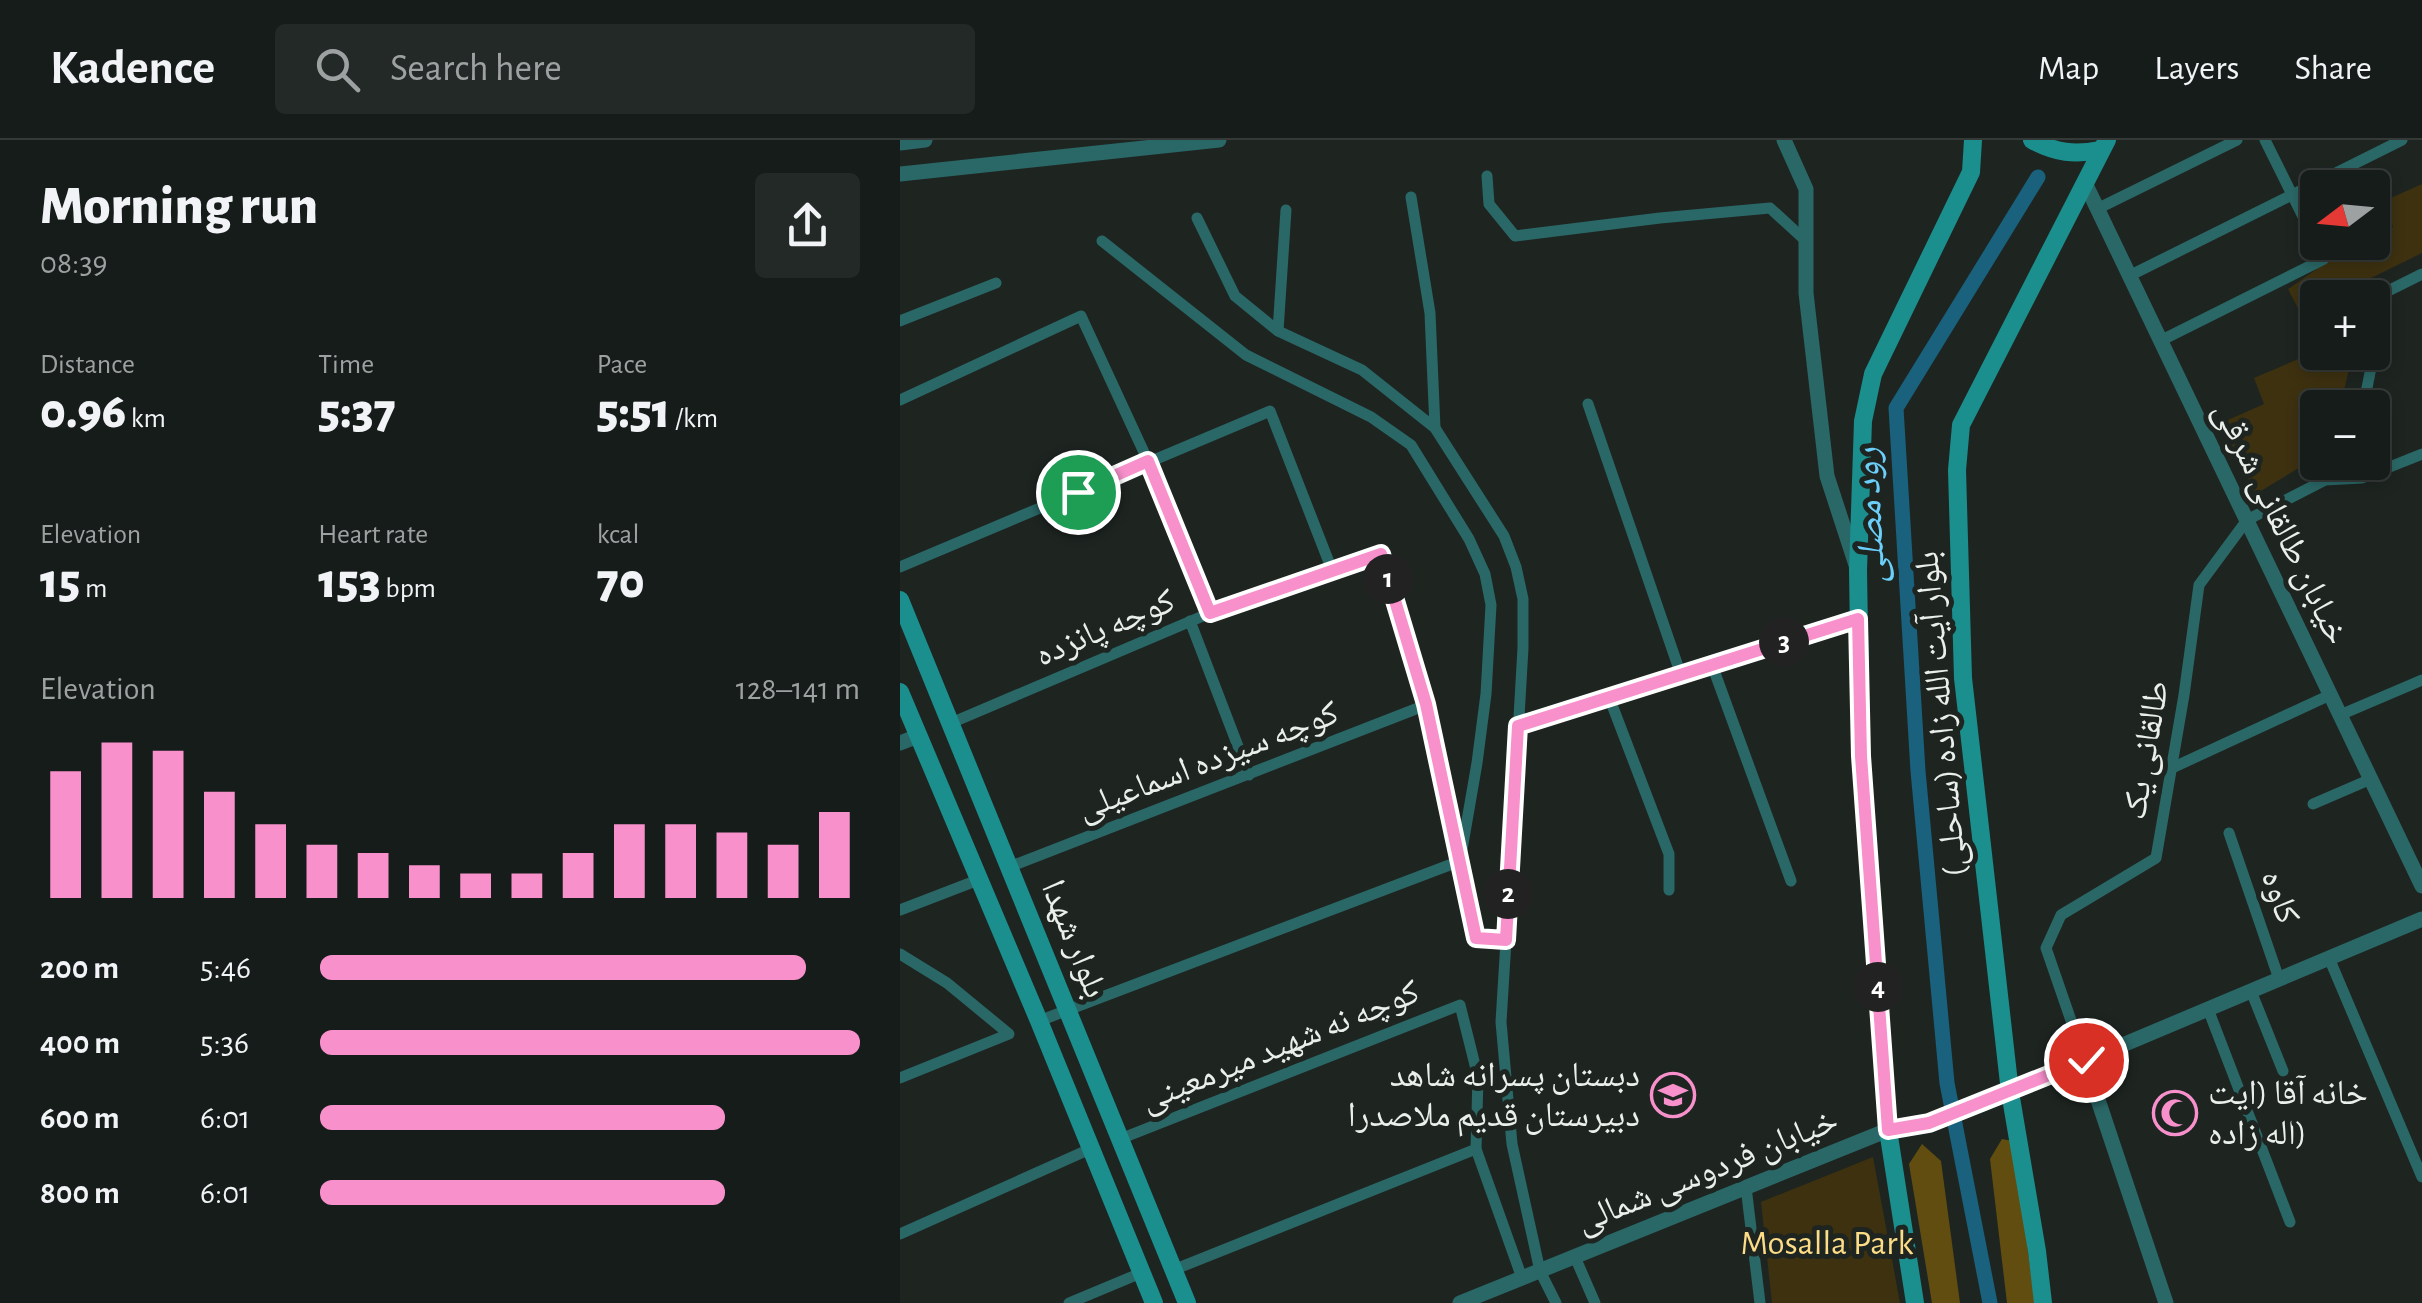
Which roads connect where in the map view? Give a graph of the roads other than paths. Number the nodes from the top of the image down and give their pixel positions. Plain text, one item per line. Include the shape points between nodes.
1 (925, 140) edge
2 (1219, 140) edge
3 (1784, 140) edge
4 (1972, 140) edge
5 (2032, 140) edge
6 (2237, 140) edge
7 (2265, 140) edge
8 (2402, 140) edge
9 (900, 143) edge
10 (2104, 145) edge
11 (900, 174) edge
12 (1487, 176) dead end
13 (2086, 185) junction
14 (2292, 195) junction
15 (1410, 197) dead end
16 (1286, 210) dead end
17 (2097, 210) junction
18 (1197, 218) dead end
19 (1102, 241) dead end
20 (1806, 241) junction
21 (2422, 274) edge
22 (2129, 276) junction
23 (996, 283) dead end
24 (900, 321) edge
25 (1278, 331) junction
26 (2160, 341) junction
27 (2367, 390) edge
28 (900, 400) edge
29 (1588, 404) dead end
30 (1435, 428) junction
31 (2422, 454) edge
32 (1148, 461) junction
33 (2390, 467) edge
34 (2325, 480) edge
35 (2247, 520) junction
36 (900, 566) edge
37 (1332, 570) junction
38 (1858, 570) junction
39 (900, 600) edge
40 (1210, 613) junction
41 (1858, 619) junction
42 (1190, 621) junction
43 (1712, 665) junction
44 (1681, 675) junction
45 (2422, 680) edge
46 (2330, 695) junction
47 (1609, 698) junction
48 (902, 704) edge
49 (1426, 704) junction
50 (2340, 715) junction
51 (951, 723) junction
52 (1518, 726) junction
53 (909, 739) edge
54 (2172, 768) junction
55 (1249, 776) junction
56 (2371, 780) junction
57 (2313, 804) dead end
58 (2230, 833) dead end
59 (1460, 861) junction
60 (1009, 867) junction
61 (978, 880) junction
62 (1791, 881) dead end
63 (2422, 886) edge
64 (1669, 890) dead end
65 (900, 910) edge
66 (2422, 919) edge
67 (1506, 940) junction
68 (900, 954) edge
69 (2329, 958) junction
70 (2279, 979) junction
71 (2252, 991) junction
72 (1068, 1008) junction
73 (2208, 1009) junction
74 (1039, 1021) junction
75 (2086, 1060) junction
76 (2284, 1071) dead end
77 (900, 1078) edge
78 (2010, 1092) junction
79 (1888, 1130) junction
80 (1120, 1139) junction
81 (1476, 1149) junction
82 (1090, 1150) junction
83 (2422, 1177) edge
84 (1746, 1187) junction
85 (2290, 1222) dead end
86 (900, 1234) edge
87 (1574, 1257) junction
88 (1173, 1270) junction
89 (1540, 1271) junction
90 (1141, 1273) junction
91 (1522, 1278) junction
92 (1069, 1303) edge
93 (1154, 1303) edge
94 (1186, 1303) edge
95 (1460, 1303) edge
96 (1556, 1303) edge
97 (1595, 1303) edge
98 (1760, 1303) edge
99 (1914, 1303) edge
100 (2043, 1303) edge
101 (2166, 1303) edge

1 - 9 street
2 - 11 street
3 - 20 street via 1806,190
4 - 38 main road via 1971,172 1874,374 1862,421
5 - 10 main road via 2064,153
6 - 17 street
7 - 14 street
8 - 14 street
10 - 13 main road, بلوار آیت الله زاده (ساحلی)
12 - 20 street via 1489,204 1514,236 1770,208
13 - 17 street, خیابان طالقانی شرقی
13 - 78 main road, بلوار آیت الله زاده (ساحلی) via 1962,425 1957,470 1964,678
14 - 22 street
14 - 26 street via 2324,259
15 - 30 street via 1430,313
16 - 25 street
17 - 22 street, خیابان طالقانی شرقی
18 - 25 street via 1235,296
19 - 59 street via 1246,355 1412,445 1468,539 1491,605 1478,763
20 - 38 street via 1827,476
21 - 27 street via 2386,292
22 - 26 street, خیابان طالقانی شرقی
23 - 24 street
25 - 30 street via 1362,370
26 - 35 street, خیابان طالقانی شرقی
28 - 32 street via 1080,316
29 - 44 street
30 - 52 street via 1504,536 1516,568 1523,599
31 - 33 street
32 - 36 street
32 - 37 street via 1270,411
32 - 40 street
34 - 35 street
35 - 46 street, خیابان طالقانی شرقی
35 - 54 street, طالقانی یک via 2199,585
37 - 40 street, کوچه پانزده
37 - 49 street, کوچه پانزده via 1381,554
38 - 41 main road
39 - 51 main road, بلوار شهدا
40 - 42 street, کوچه پانزده
41 - 43 street
41 - 79 main road via 1861,756
42 - 51 street, کوچه پانزده
42 - 55 street
43 - 44 street
43 - 62 street
44 - 47 street
45 - 50 street
46 - 50 street, خیابان طالقانی شرقی
46 - 54 street
47 - 52 street
47 - 64 street via 1669,854
48 - 53 main road, بلوار شهدا
49 - 55 street, کوچه سیزده اسماعیلی
49 - 59 street, کوچه پانزده
50 - 56 street, خیابان طالقانی شرقی
51 - 60 main road, بلوار شهدا
52 - 67 street
53 - 61 main road, بلوار شهدا
54 - 75 street, طالقانی یک via 2156,858 2061,915 2046,948
55 - 60 street, کوچه سیزده اسماعیلی
56 - 57 street
56 - 63 street, خیابان طالقانی شرقی
58 - 70 street, کاوه
59 - 67 street, کوچه پانزده via 1476,938
59 - 72 street
60 - 72 main road, بلوار شهدا
61 - 65 street
61 - 74 main road, بلوار شهدا
66 - 69 street, خیابان فردوسی شمالی
67 - 89 street via 1502,1022 1512,1144
68 - 77 street via 1010,1034
69 - 70 street, خیابان فردوسی شمالی
69 - 83 street
70 - 71 street, خیابان فردوسی شمالی
71 - 73 street, خیابان فردوسی شمالی
71 - 76 street
72 - 74 street
72 - 80 main road, بلوار شهدا
73 - 75 street, خیابان فردوسی شمالی
73 - 85 street
74 - 82 main road, بلوار شهدا
75 - 78 street, خیابان فردوسی شمالی
75 - 101 street
78 - 79 street, خیابان فردوسی شمالی via 1929,1123
78 - 100 main road, بلوار آیت الله زاده (ساحلی)
79 - 84 street, خیابان فردوسی شمالی
79 - 99 main road
80 - 81 street, کوچه نه شهید میرمعینی via 1460,1004 1478,1077
80 - 88 main road, بلوار شهدا
81 - 88 street
81 - 91 street
82 - 86 street
82 - 90 main road, بلوار شهدا
84 - 87 street, خیابان فردوسی شمالی
84 - 98 street
87 - 89 street, خیابان فردوسی شمالی
87 - 97 street
88 - 94 main road, بلوار شهدا
89 - 91 street, خیابان فردوسی شمالی
89 - 96 street
90 - 92 street
90 - 93 main road, بلوار شهدا
91 - 95 street, خیابان فردوسی شمالی

